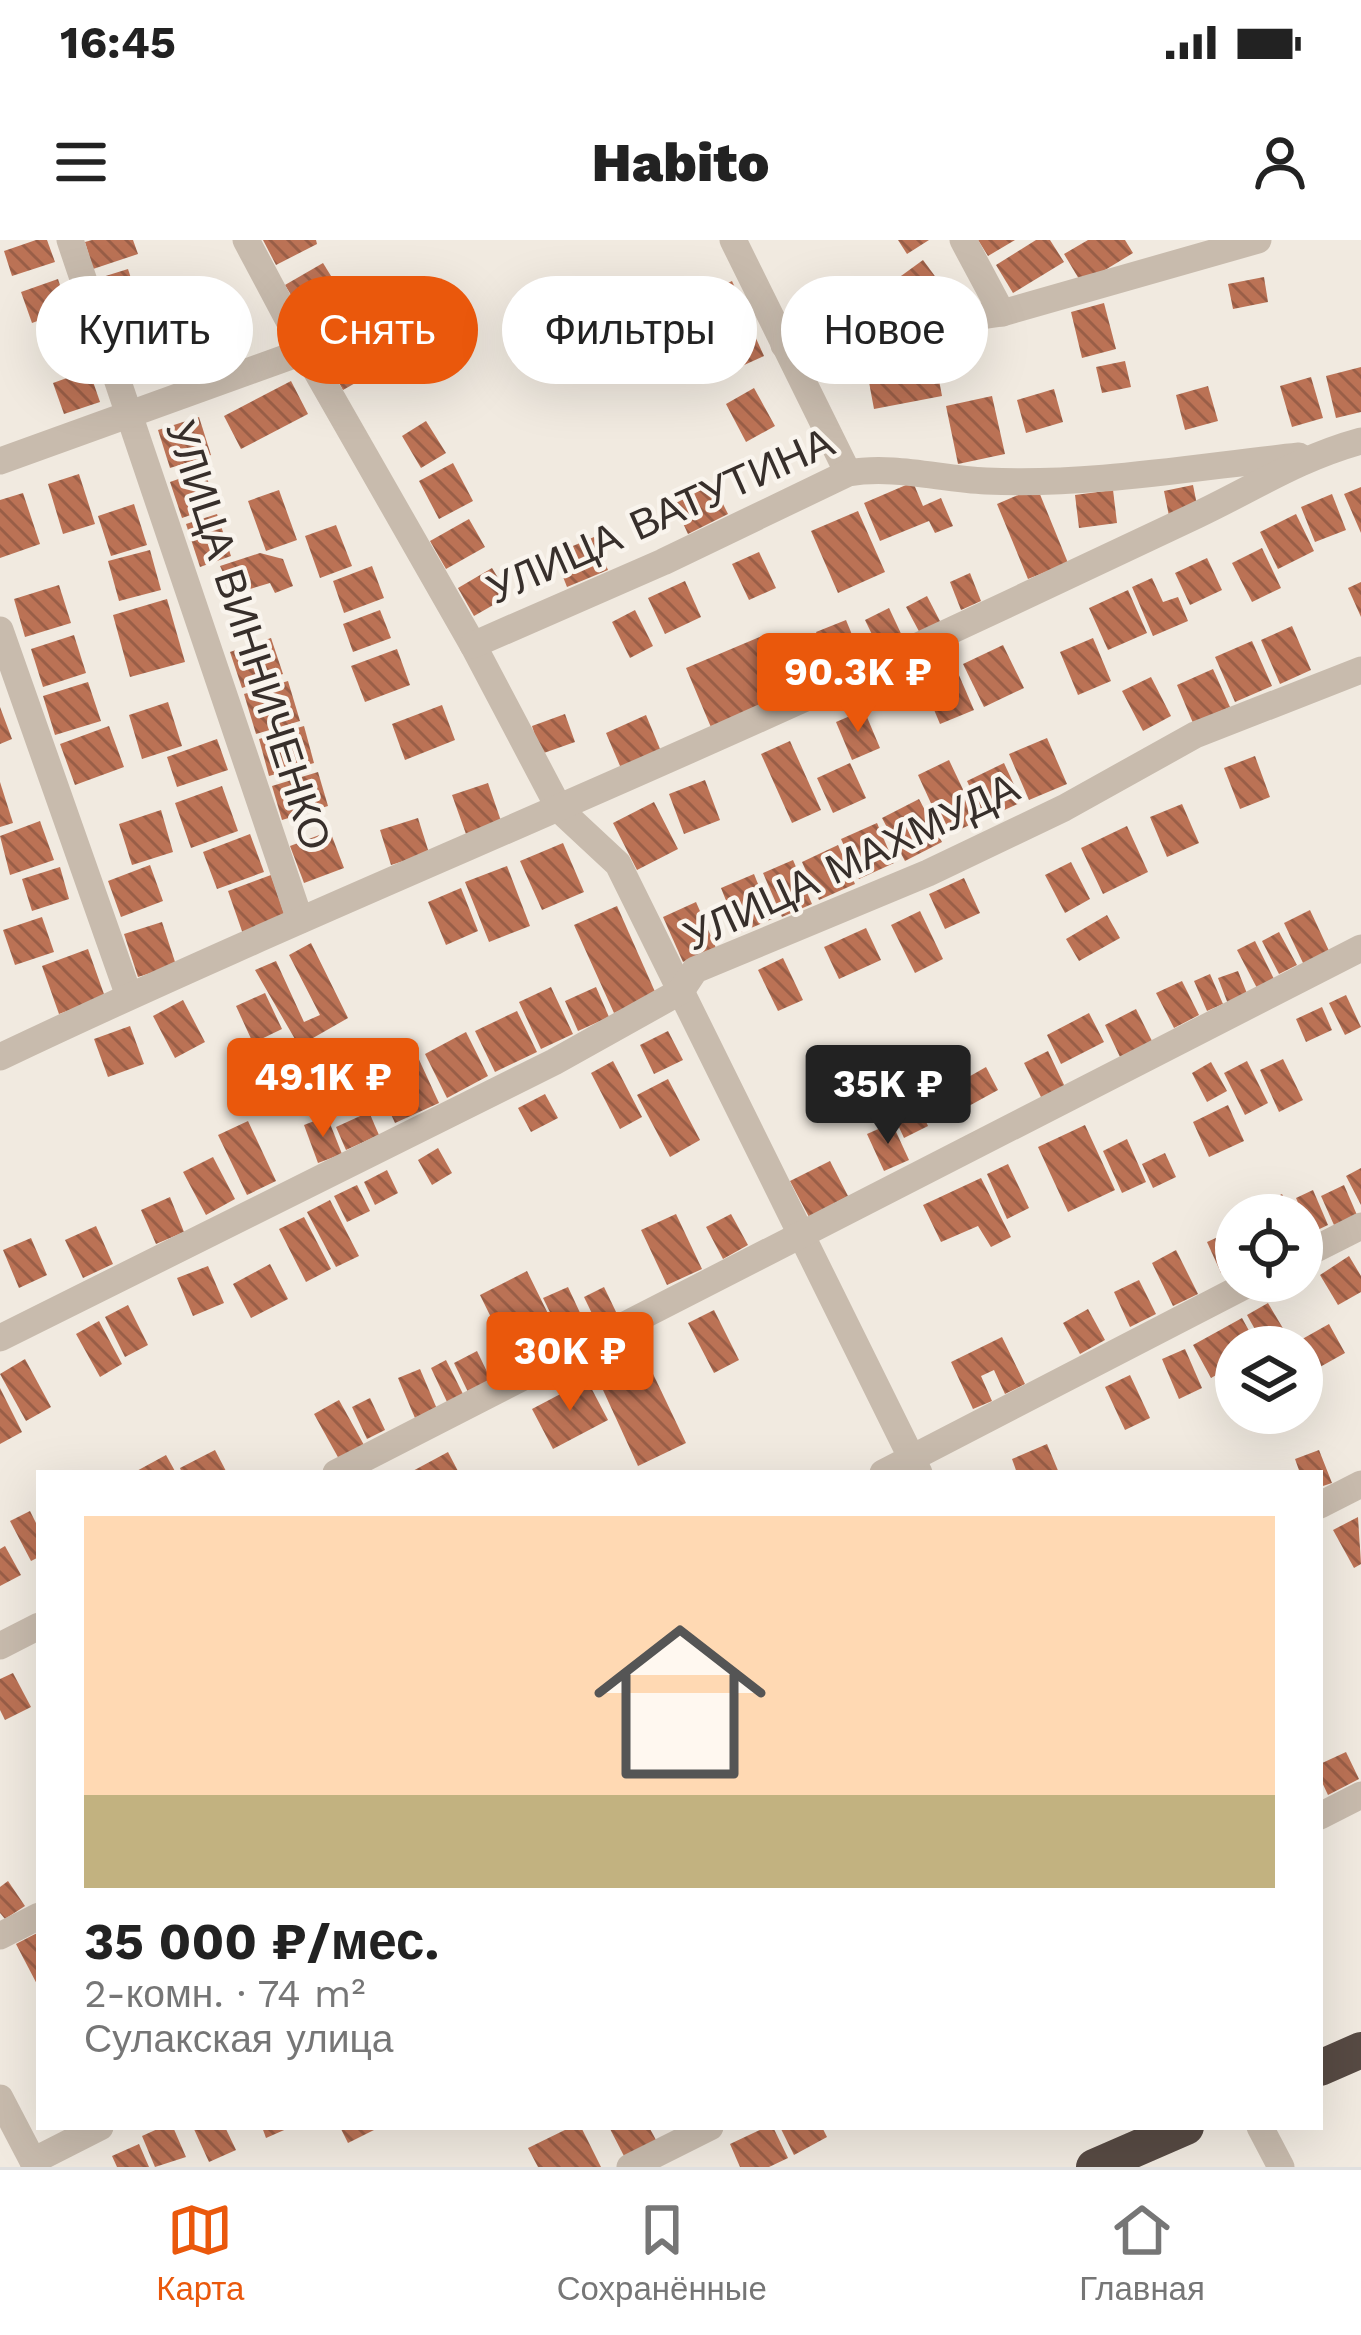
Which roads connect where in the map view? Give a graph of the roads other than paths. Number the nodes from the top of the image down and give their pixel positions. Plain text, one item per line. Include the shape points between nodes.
1 (70, 240) edge
2 (246, 240) edge
3 (733, 240) edge
4 (963, 240) edge
5 (1144, 240) edge
6 (1258, 240) edge
7 (1159, 267) junction
8 (277, 298) edge
9 (1002, 313) junction
10 (988, 315) edge
11 (781, 339) edge
12 (277, 361) edge
13 (324, 384) edge
14 (804, 384) edge
15 (130, 413) junction
16 (1361, 441) edge
17 (1313, 454) junction
18 (0, 461) edge
19 (848, 473) junction
20 (0, 630) edge
21 (472, 645) junction
22 (1361, 670) edge
23 (560, 810) junction
24 (300, 920) junction
25 (1361, 947) edge
26 (681, 992) junction
27 (128, 996) junction
28 (0, 1057) edge
29 (1361, 1226) edge
30 (801, 1234) junction
31 (1323, 1245) edge
32 (1216, 1302) edge
33 (0, 1338) edge
34 (915, 1466) edge
35 (342, 1470) edge
36 (1361, 1484) edge
37 (1323, 1503) edge
38 (36, 1628) edge
39 (0, 1646) edge
40 (1361, 1795) edge
41 (1323, 1814) edge
42 (36, 1918) edge
43 (0, 1936) edge
44 (1361, 2050) edge
45 (1323, 2067) edge
46 (0, 2098) edge
47 (95, 2130) edge
48 (704, 2130) edge
49 (1179, 2130) edge
50 (1262, 2130) edge
51 (34, 2164) edge
52 (630, 2167) edge
53 (1094, 2167) edge
54 (1281, 2167) edge

1 - 15 street, УЛИЦА ВИННИЧЕНКО
2 - 8 street
3 - 11 street
4 - 9 street
5 - 7 street
6 - 7 street
7 - 9 street
9 - 10 street
12 - 15 street
13 - 21 street
14 - 19 street
15 - 18 street
15 - 24 street, УЛИЦА ВИННИЧЕНКО
16 - 17 street
17 - 19 street, УЛИЦА ВАТУТИНА via 1089,479
17 - 23 street
19 - 21 street, УЛИЦА ВАТУТИНА
20 - 27 street
21 - 23 street
22 - 26 street, УЛИЦА МАХМУДА via 1195,735 928,873 695,970
23 - 24 street
23 - 26 street via 618,864
24 - 27 street
25 - 30 street
26 - 30 street
26 - 33 street, УЛИЦА МАХМУДА
27 - 28 street
29 - 31 street
30 - 34 street
30 - 35 street
32 - 34 street
36 - 37 street
38 - 39 street
40 - 41 street
42 - 43 street
44 - 45 highway
46 - 51 street
47 - 51 street
48 - 52 street
49 - 53 highway
50 - 54 street

